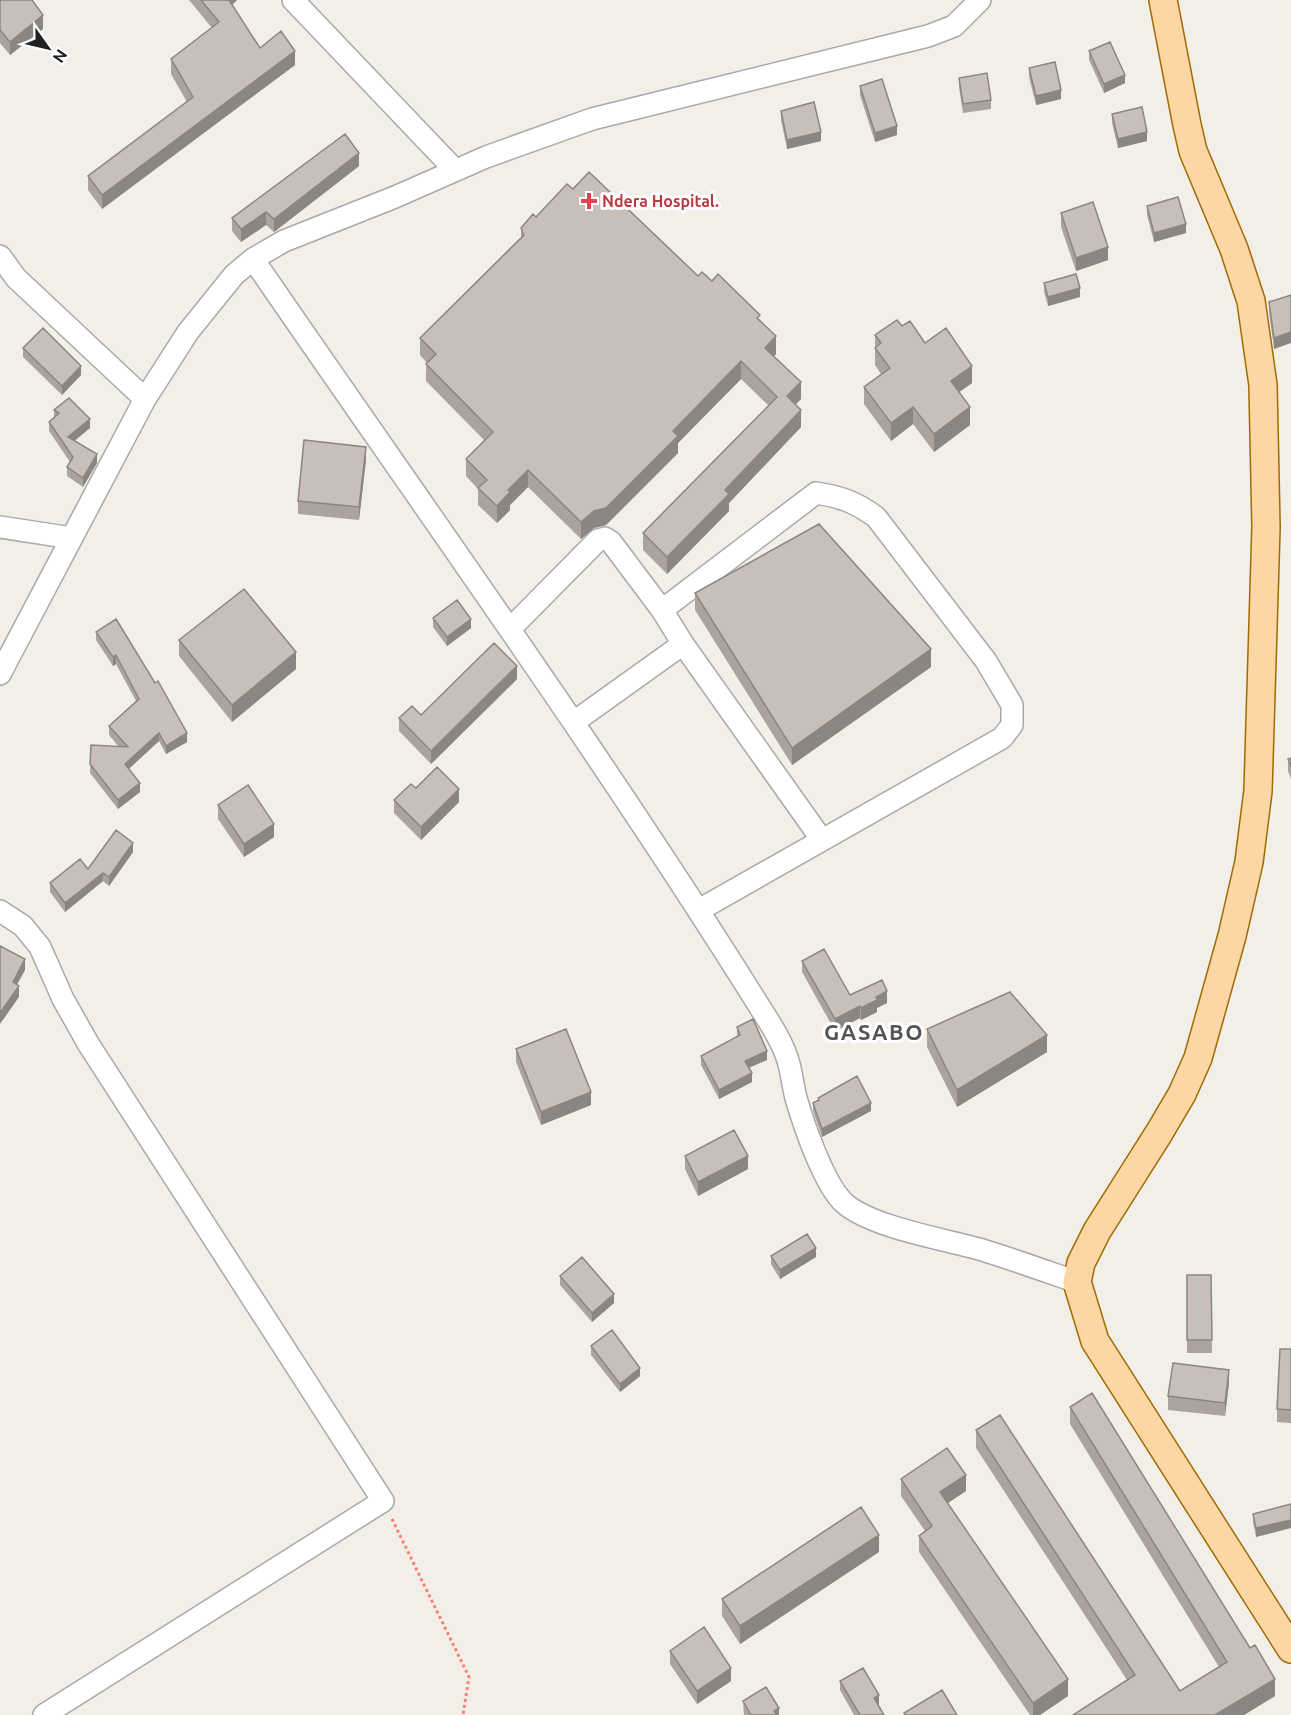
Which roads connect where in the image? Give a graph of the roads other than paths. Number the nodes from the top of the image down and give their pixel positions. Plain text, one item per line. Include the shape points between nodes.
1 (293, 0) edge
2 (980, 0) edge
3 (1163, 0) edge
4 (455, 170) junction
5 (0, 256) edge
6 (253, 258) junction
7 (145, 399) junction
8 (0, 527) edge
9 (72, 538) junction
10 (662, 610) junction
11 (511, 628) junction
12 (683, 644) junction
13 (0, 674) edge
14 (574, 722) junction
15 (822, 840) junction
16 (699, 910) junction
17 (0, 911) edge
18 (1077, 1282) junction
19 (1291, 1649) edge
20 (44, 1715) edge

1 - 4 street
2 - 4 street via 954,26 928,36 592,119
3 - 18 main road via 1186,125 1251,301 1263,385 1266,527 1258,791 1249,862 1198,1058 1170,1113 1096,1231
4 - 6 street via 284,241
5 - 7 street via 16,278
6 - 7 street via 234,275 188,332
6 - 11 street
7 - 9 street
8 - 9 street
9 - 13 street
10 - 11 street via 605,538 598,540
10 - 12 street
10 - 15 street via 816,494 837,496 876,518 986,661 1012,705 1012,724 1002,738
11 - 14 street
12 - 14 street
12 - 15 street
14 - 16 street
15 - 16 street
16 - 18 street via 774,1029 789,1062 796,1099 825,1175 841,1200 858,1214 883,1223
17 - 20 street via 23,926 40,947 89,1045 383,1502
18 - 19 main road via 1095,1341

